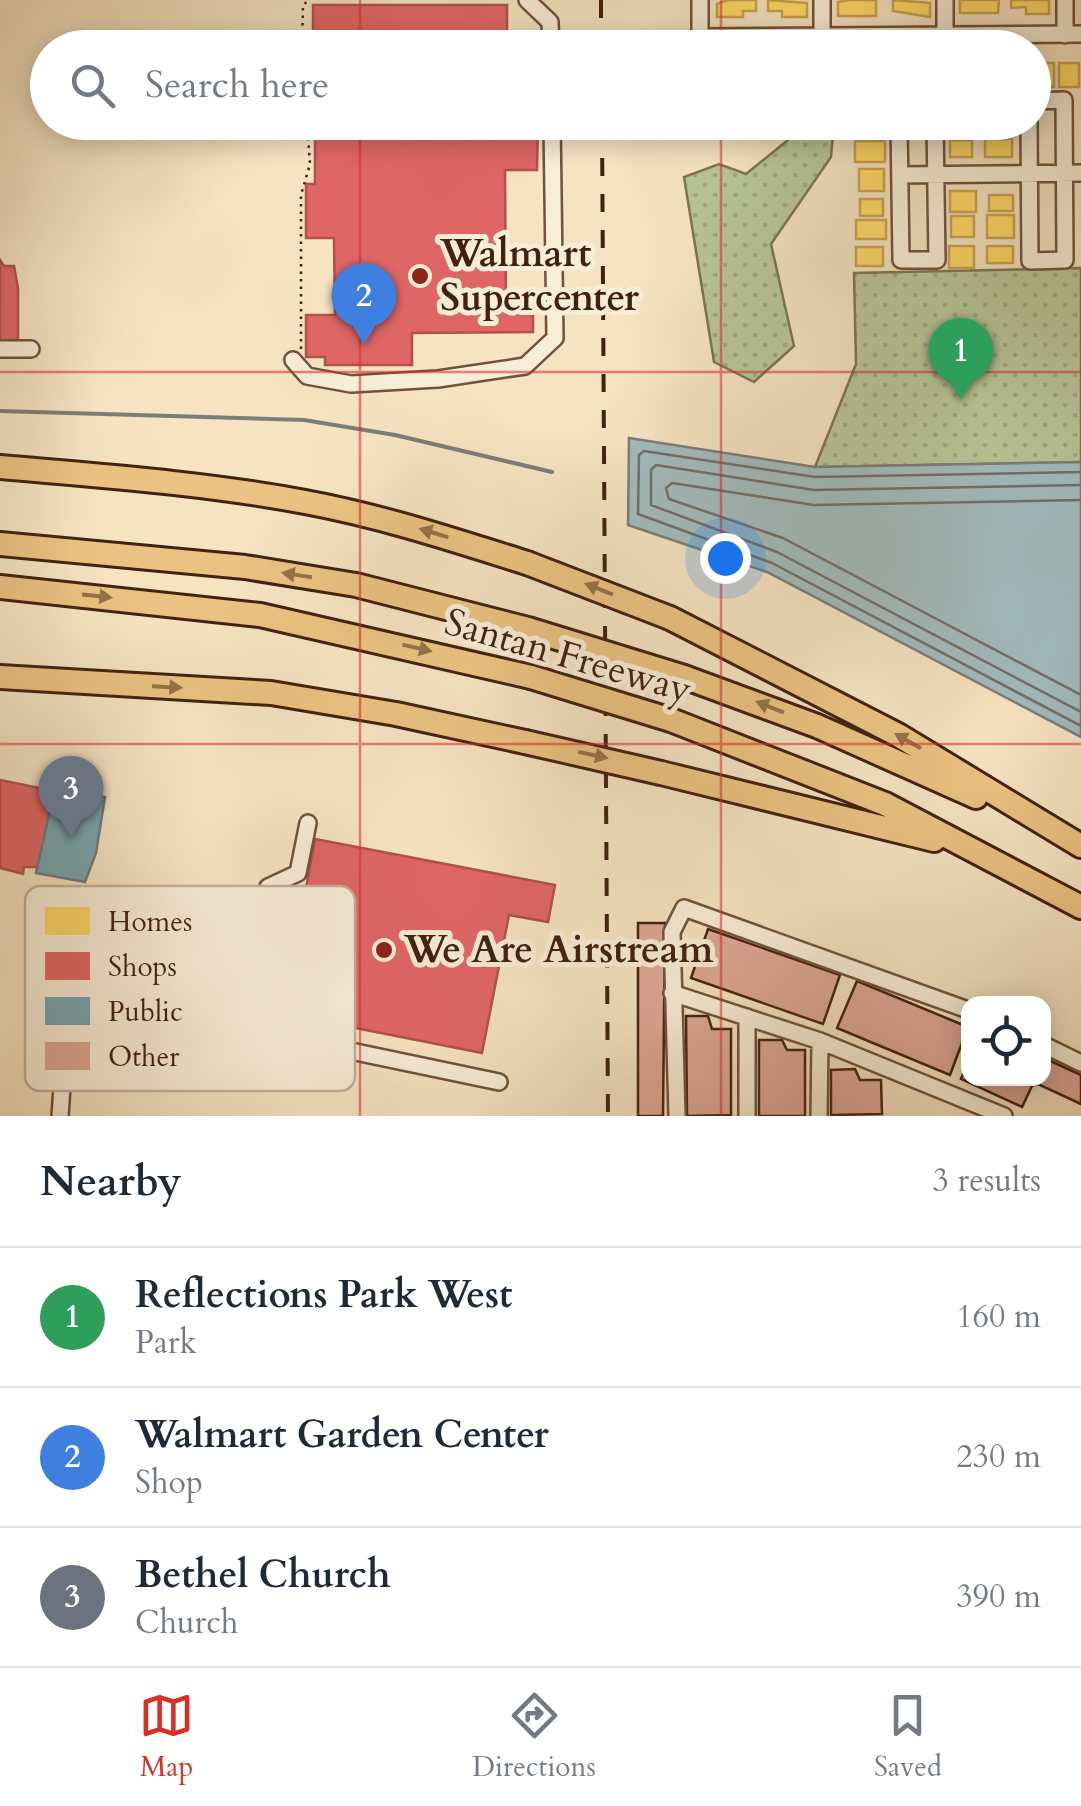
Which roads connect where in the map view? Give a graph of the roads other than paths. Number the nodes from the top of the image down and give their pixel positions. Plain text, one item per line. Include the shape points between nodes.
1 (527, 0) edge
2 (700, 0) edge
3 (822, 0) edge
4 (944, 0) edge
5 (1065, 0) edge
6 (550, 30) edge
7 (700, 30) edge
8 (822, 30) edge
9 (945, 30) edge
10 (1073, 34) edge
11 (1051, 100) edge
12 (552, 140) edge
13 (900, 140) edge
14 (935, 140) edge
15 (1029, 140) edge
16 (1073, 173) edge
17 (1030, 174) junction
18 (936, 175) junction
19 (900, 176) junction
20 (0, 348) edge
21 (31, 349) dead end
22 (293, 360) road end
23 (0, 467) edge
24 (0, 544) edge
25 (0, 587) edge
26 (0, 677) edge
27 (308, 823) dead end
28 (1081, 848) edge
29 (1004, 863) junction
30 (270, 886) edge
31 (1081, 907) edge
32 (672, 993) junction
33 (961, 1007) edge
34 (746, 1017) junction
35 (820, 1041) junction
36 (1051, 1048) edge
37 (355, 1052) edge
38 (1081, 1063) edge
39 (500, 1082) dead end
40 (62, 1091) edge
41 (60, 1116) edge
42 (677, 1116) edge
43 (747, 1116) edge
44 (819, 1116) edge
45 (1004, 1116) edge

1 - 6 street
2 - 7 street
3 - 8 street
4 - 9 street
5 - 10 street
11 - 16 street via 1064,100
12 - 22 street via 555,338 525,366 352,384 307,376
13 - 19 street
14 - 18 street
15 - 17 street
16 - 17 street
16 - 17 street via 1065,260 1030,261
17 - 18 street
18 - 19 street
18 - 19 street via 937,260 902,260
20 - 21 street
28 -> 23 highway, bridge via 882,726 670,618 527,563 306,502
28 -> 24 highway, Santan Freeway, bridge via 902,761 684,677 528,629 356,585 245,567
25 -> 29 highway, Santan Freeway, bridge via 260,615 531,677 670,720 886,804
26 -> 29 highway, bridge via 270,693 396,714 937,840
27 - 30 street via 298,872
29 - 31 highway, Santan Freeway
32 - 33 street via 672,932 684,908
32 - 34 street
32 - 42 street
34 - 35 street
34 - 43 street
35 - 44 street
35 - 45 street
36 - 38 street
37 - 39 street
40 - 41 street

